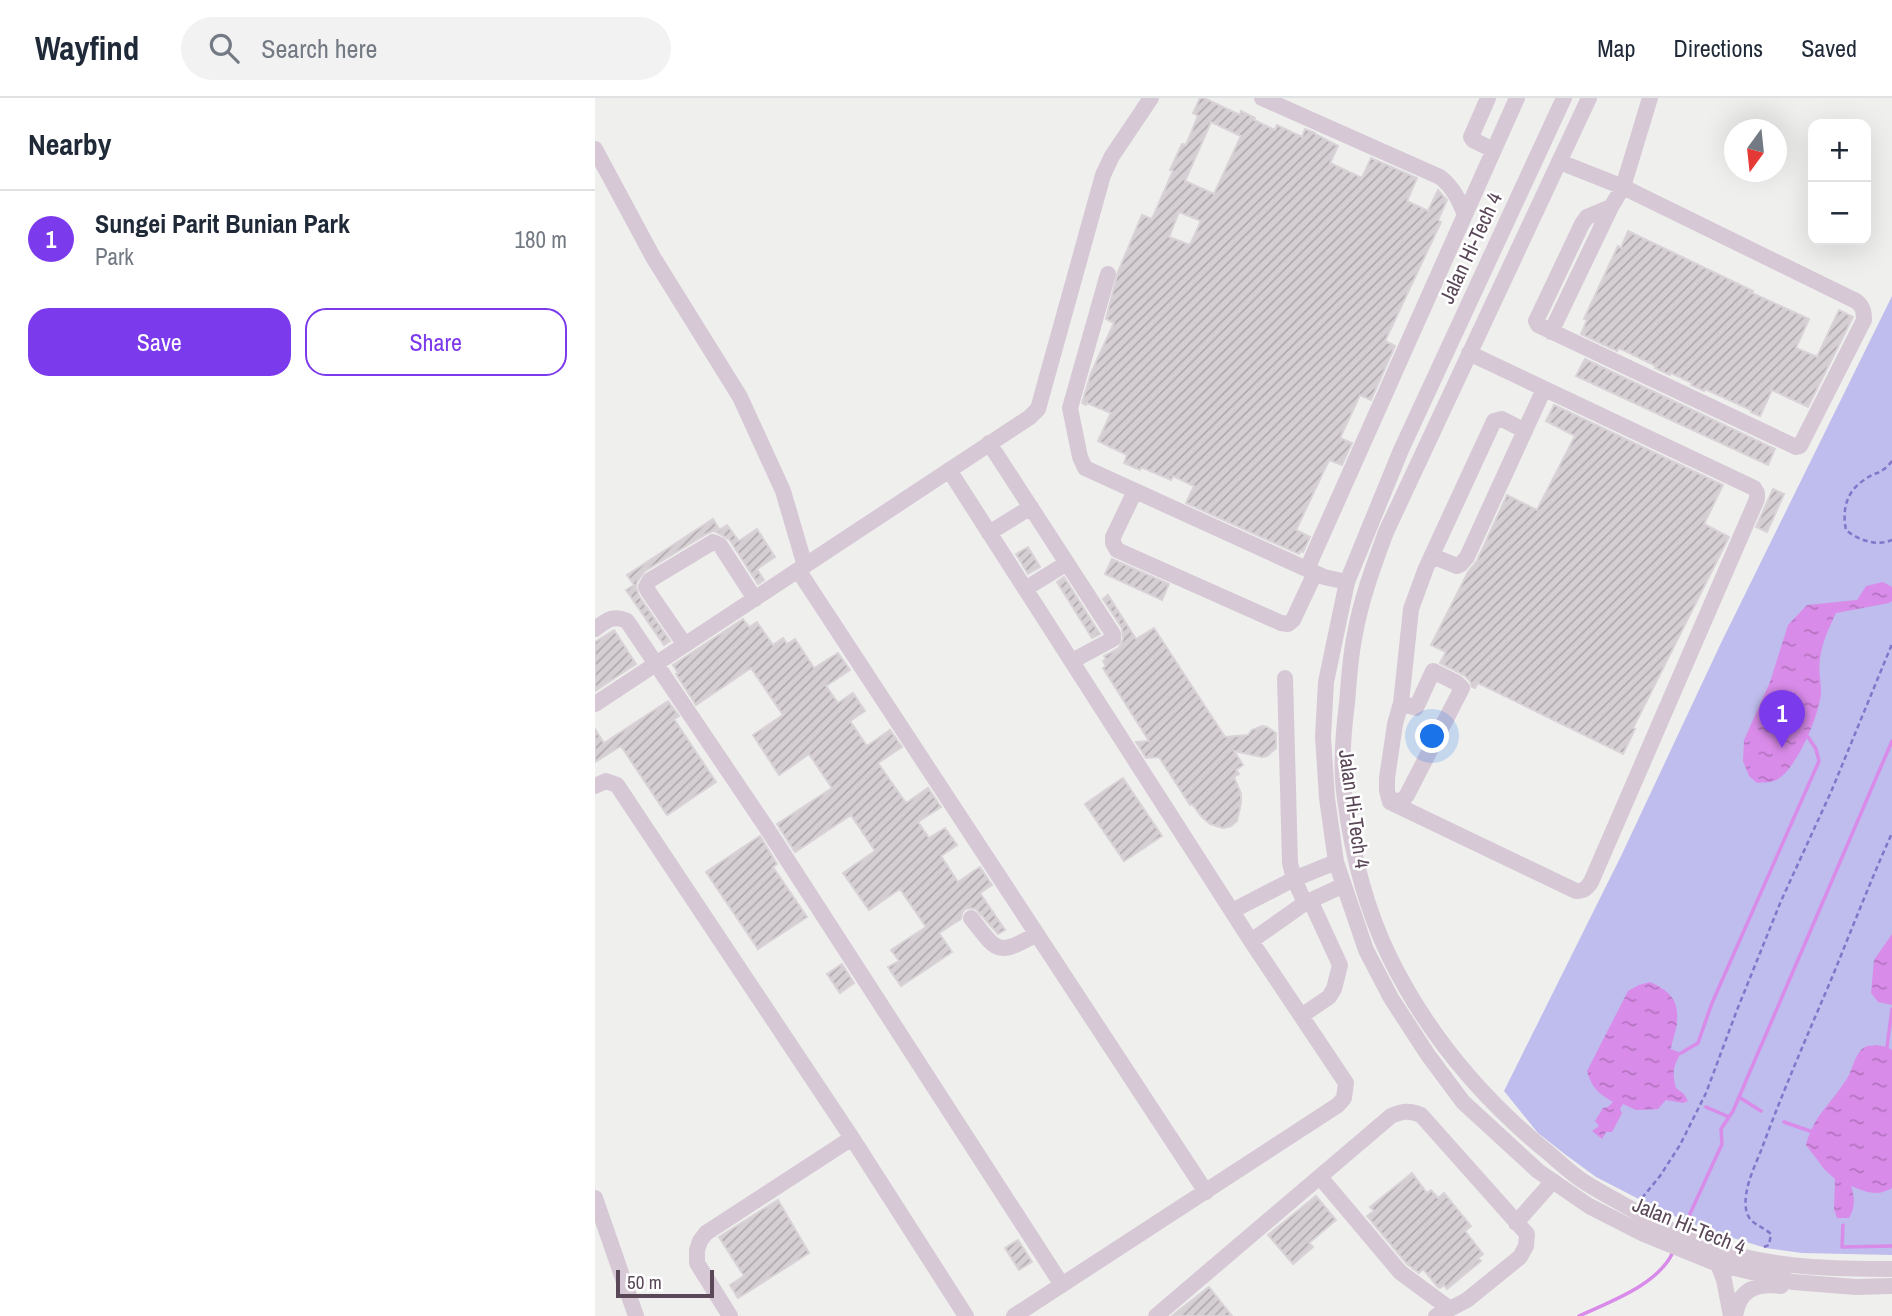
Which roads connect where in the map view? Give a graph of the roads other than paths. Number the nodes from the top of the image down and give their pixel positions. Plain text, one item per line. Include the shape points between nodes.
1 (1151, 98) edge
2 (1262, 98) edge
3 (1488, 98) edge
4 (1517, 98) edge
5 (1564, 98) edge
6 (1589, 98) edge
7 (1650, 98) edge
8 (595, 149) edge
9 (1493, 149) junction
10 (1560, 162) junction
11 (1623, 187) junction
12 (1465, 215) junction
13 (1108, 274) dead end
14 (1469, 353) junction
15 (1544, 388) junction
16 (1525, 431) junction
17 (989, 443) junction
18 (949, 470) junction
19 (1135, 491) junction
20 (1031, 507) junction
21 (989, 533) junction
22 (1432, 556) junction
23 (1067, 563) junction
24 (801, 568) junction
25 (1311, 571) junction
26 (1347, 582) junction
27 (1025, 589) junction
28 (755, 599) junction
29 (595, 629) edge
30 (685, 645) junction
31 (1072, 661) junction
32 (656, 664) junction
33 (1285, 678) dead end
34 (595, 704) edge
35 (1401, 704) junction
36 (595, 786) edge
37 (1390, 802) junction
38 (1336, 862) junction
39 (1294, 879) junction
40 (1344, 885) junction
41 (1308, 902) junction
42 (1232, 911) junction
43 (971, 918) dead end
44 (1037, 934) junction
45 (1251, 941) junction
46 (1301, 1016) junction
47 (852, 1138) junction
48 (1320, 1177) junction
49 (1553, 1181) junction
50 (1206, 1192) junction
51 (595, 1198) edge
52 (1516, 1223) junction
53 (1647, 1226) junction
54 (1709, 1256) junction
55 (1892, 1269) edge
56 (1062, 1285) junction
57 (1832, 1286) junction
58 (1892, 1286) edge
59 (1443, 1313) edge
60 (636, 1316) edge
61 (730, 1316) edge
62 (966, 1316) edge
63 (1014, 1316) edge
64 (1156, 1316) edge
65 (1733, 1316) edge

1 - 17 street via 1103,175 1038,409
2 - 12 street via 1440,177
3 - 9 street via 1471,137
4 - 9 street
5 - 26 street, Jalan Hi-Tech 4 via 1401,450
6 - 10 street, Jalan Hi-Tech 4
7 - 11 street
8 - 24 street via 653,257 740,397 783,491
9 - 12 street
10 - 11 street
10 - 14 street, Jalan Hi-Tech 4
11 - 11 street via 1861,305 1864,320 1800,446 1551,332
12 - 25 street
13 - 19 street via 1070,408 1085,468
14 - 15 street
14 - 53 street, Jalan Hi-Tech 4 via 1386,532 1354,635 1343,733 1344,797 1356,858 1389,957 1456,1062 1539,1146
15 - 16 street
15 - 37 street via 1754,488 1757,499 1586,889 1576,891
16 - 22 street via 1467,557 1457,566
16 - 22 street via 1502,419 1494,421
17 - 18 street
17 - 20 street
18 - 21 street
18 - 24 street
19 - 25 street
19 - 25 street via 1113,537 1117,550 1288,624
20 - 21 street
20 - 23 street
21 - 27 street
22 - 35 street via 1411,609
23 - 27 street
23 - 31 street via 1114,637
24 - 28 street
24 - 44 street
25 - 26 street
26 - 38 street, Jalan Hi-Tech 4 via 1326,682 1323,737
27 - 31 street
28 - 30 street
28 - 30 street via 720,545 713,542 650,580 648,591
29 - 32 street via 612,618 627,621
30 - 32 street
31 - 42 street
32 - 34 street
32 - 56 street
33 - 39 street
35 - 37 street via 1388,778
35 - 37 street via 1416,708 1433,671 1462,688 1407,795
36 - 47 street via 606,781 617,785
38 - 39 street
38 - 40 street, Jalan Hi-Tech 4
39 - 41 street
39 - 42 street
40 - 41 street
40 - 49 street, Jalan Hi-Tech 4 via 1366,950 1428,1055 1464,1102
41 - 45 street
41 - 46 street via 1340,965 1329,997
42 - 45 street
43 - 44 street via 996,948 1006,949
44 - 50 street
45 - 46 street
46 - 50 street via 1346,1083 1344,1098
47 - 61 street via 700,1241 697,1263
47 - 62 street
48 - 52 street via 1391,1116 1412,1111 1421,1115
48 - 59 street via 1400,1272
48 - 64 street
49 - 52 street
49 - 53 street, Jalan Hi-Tech 4 via 1589,1206
50 - 56 street
51 - 60 street
52 - 59 street via 1527,1234 1520,1257 1467,1300
53 - 54 street, Jalan Hi-Tech 4
54 - 55 street, Jalan Hi-Tech 4 via 1729,1253 1780,1264
54 - 57 street, Jalan Hi-Tech 4 via 1793,1282
54 - 65 street via 1724,1280
56 - 63 street
57 - 58 street, Jalan Hi-Tech 4
57 - 65 street via 1768,1284 1751,1288

